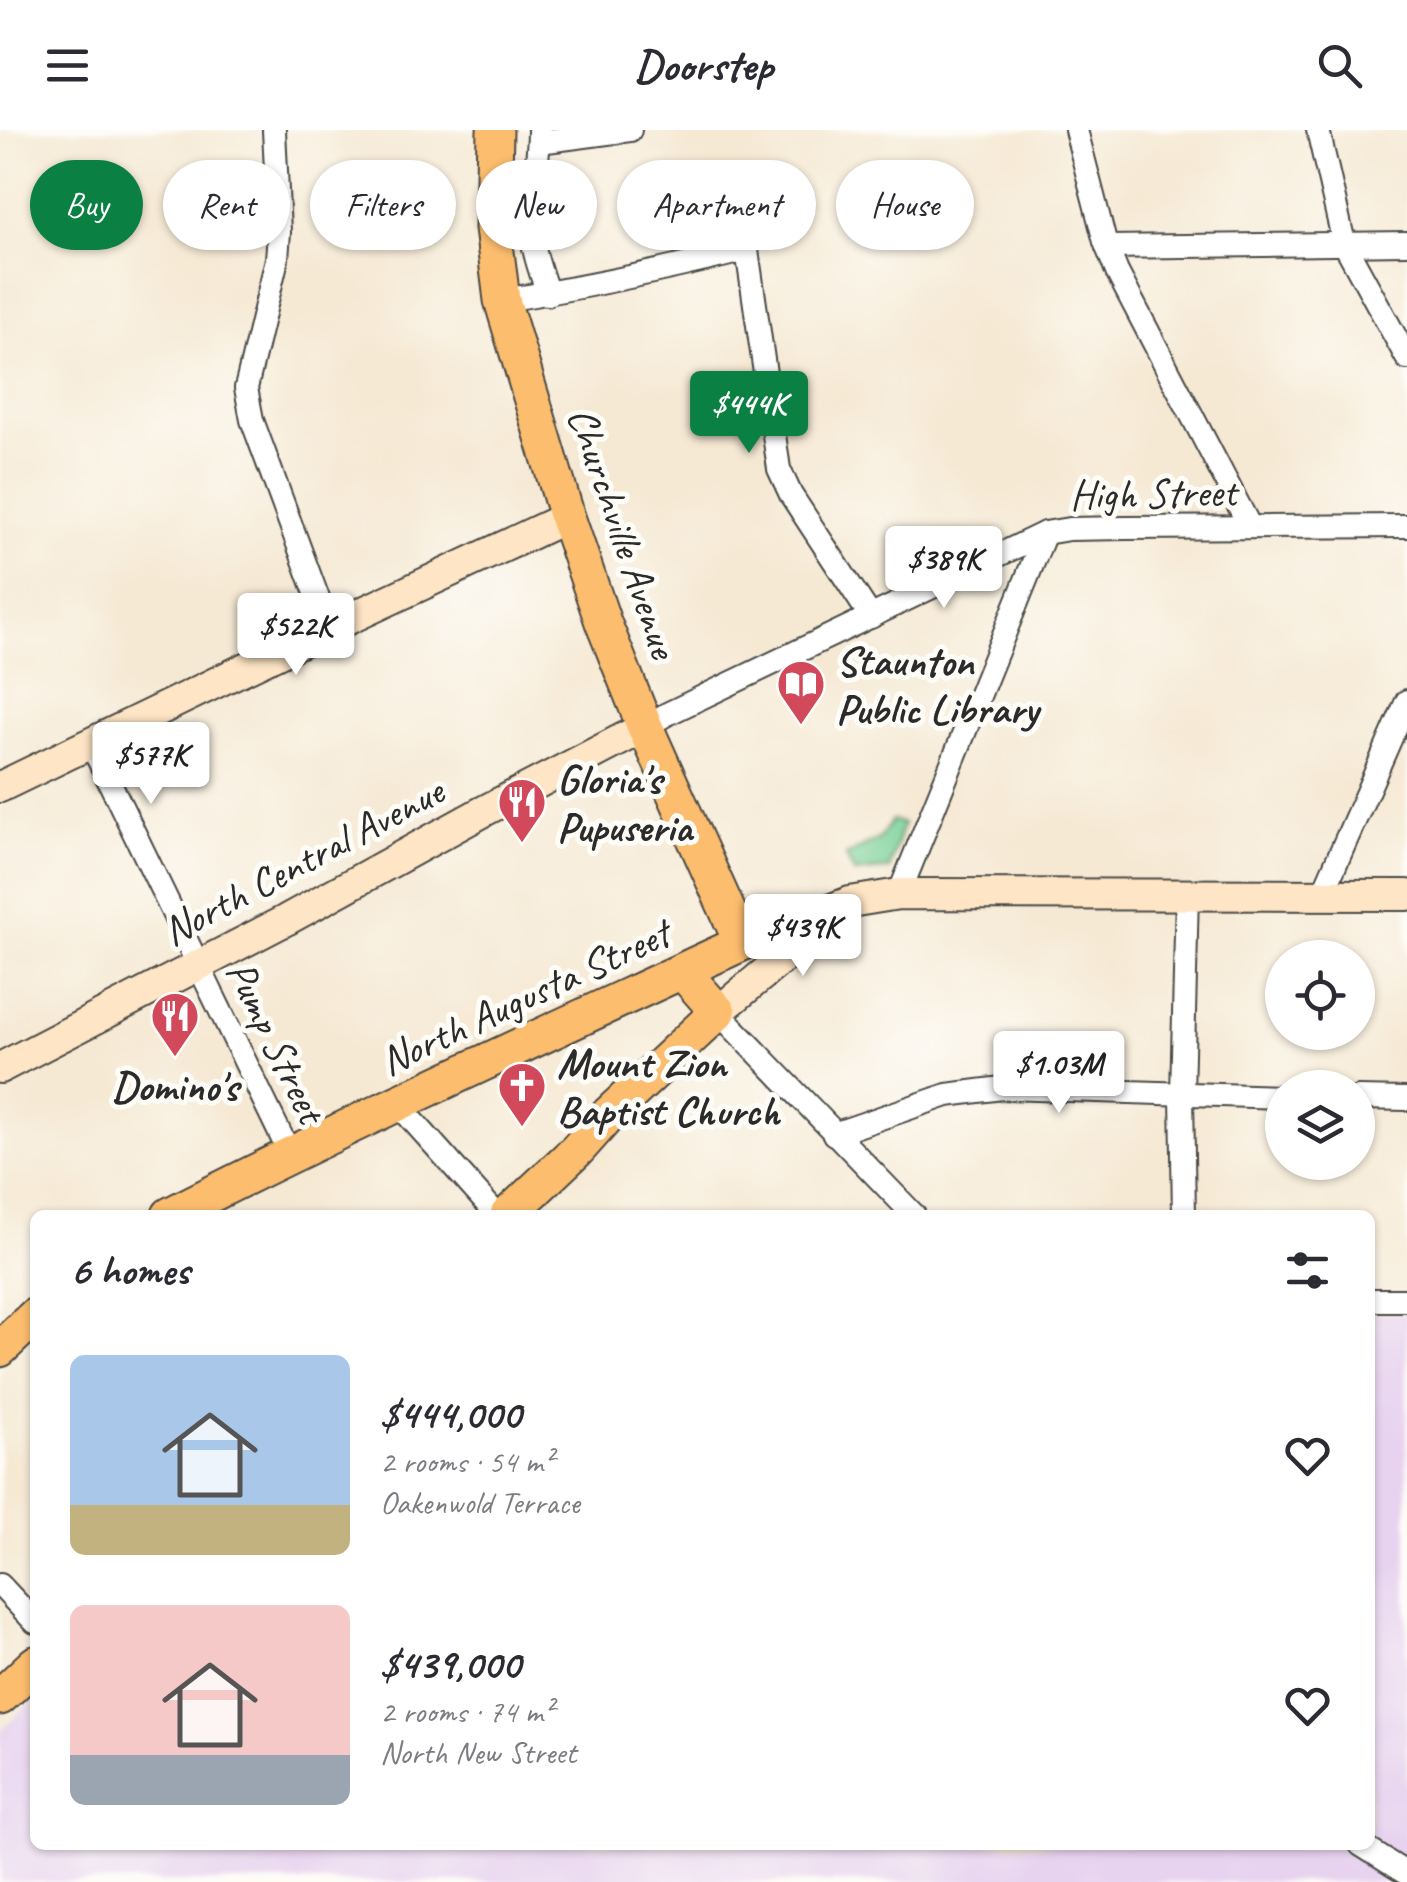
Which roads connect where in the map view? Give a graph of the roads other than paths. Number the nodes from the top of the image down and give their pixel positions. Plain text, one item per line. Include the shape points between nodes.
1 (274, 130) edge
2 (495, 130) edge
3 (630, 130) edge
4 (1076, 130) edge
5 (1318, 130) edge
6 (539, 136) edge
7 (1407, 243) edge
8 (1344, 244) junction
9 (1107, 247) junction
10 (548, 294) junction
11 (502, 300) junction
12 (1407, 358) edge
13 (567, 517) junction
14 (1407, 526) edge
15 (1250, 527) junction
16 (1044, 533) junction
17 (872, 617) junction
18 (329, 628) junction
19 (1407, 700) edge
20 (645, 727) junction
21 (90, 744) junction
22 (0, 787) edge
23 (1188, 893) junction
24 (900, 894) junction
25 (1322, 895) junction
26 (1407, 895) edge
27 (850, 902) junction
28 (742, 943) junction
29 (198, 965) junction
30 (682, 971) junction
31 (718, 1012) junction
32 (0, 1068) edge
33 (1182, 1094) junction
34 (1265, 1096) edge
35 (1375, 1098) edge
36 (1407, 1099) edge
37 (398, 1104) junction
38 (834, 1134) junction
39 (290, 1154) junction
40 (906, 1206) edge
41 (180, 1210) edge
42 (493, 1210) edge
43 (513, 1210) edge
44 (1184, 1210) edge
45 (1375, 1300) edge
46 (1407, 1300) edge
47 (30, 1321) edge
48 (0, 1349) edge
49 (0, 1585) edge
50 (30, 1617) edge
51 (30, 1669) edge
52 (0, 1697) edge
53 (1368, 1850) edge
54 (1407, 1874) edge

1 - 18 street via 277,259 246,388
2 - 11 main road, Churchville Avenue via 494,228
3 - 6 street
4 - 9 street
5 - 8 street
6 - 10 street via 533,234
7 - 8 street
8 - 9 street
8 - 12 street
9 - 15 street
10 - 11 street
10 - 17 street via 747,250 778,469
11 - 13 main road, Churchville Avenue
13 - 18 street
13 - 20 main road, Churchville Avenue
14 - 15 street, High Street
15 - 16 street, High Street
16 - 17 street, High Street
16 - 24 street
17 - 20 street, High Street
18 - 21 street
19 - 25 street
20 - 28 main road, Churchville Avenue
20 - 29 street, North Central Avenue
21 - 22 street
21 - 29 street, Pump Street
23 - 24 street, North Augusta Street
23 - 25 street, North Augusta Street
23 - 33 street
24 - 27 street, North Augusta Street
25 - 26 street, North Augusta Street
27 - 28 street, North Augusta Street
27 - 31 street
28 - 30 main road, North Augusta Street
29 - 32 street, North Central Avenue
29 - 39 street, Pump Street
30 - 31 main road
30 - 37 main road, North Augusta Street
31 - 38 street
31 - 43 main road
33 - 34 street
33 - 38 street via 1002,1088 947,1094
33 - 44 street
35 - 36 street
37 - 39 main road, North Augusta Street
37 - 42 street
38 - 40 street
39 - 41 main road, North Augusta Street
45 - 46 street
47 - 48 main road
49 - 50 street
51 - 52 main road
53 - 54 street

